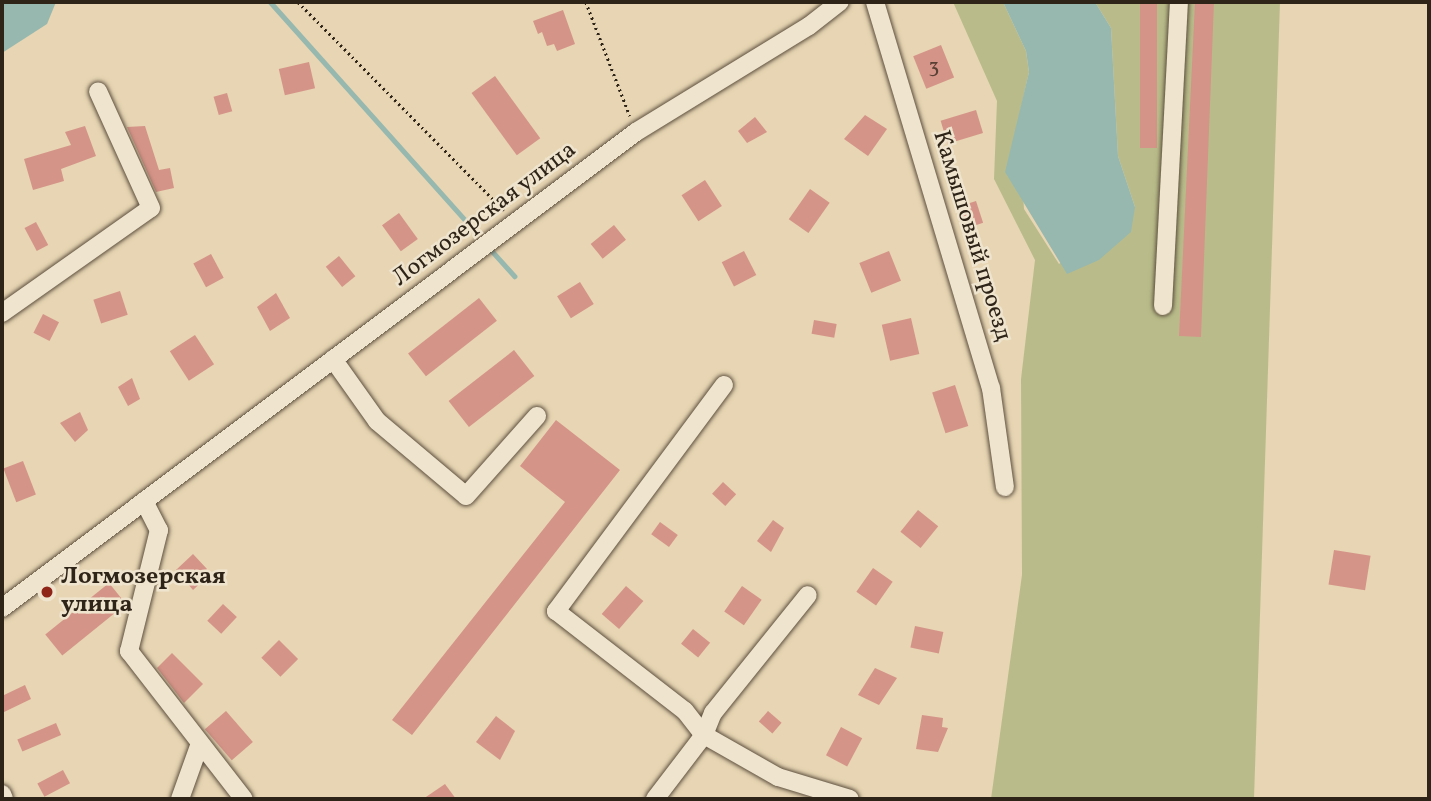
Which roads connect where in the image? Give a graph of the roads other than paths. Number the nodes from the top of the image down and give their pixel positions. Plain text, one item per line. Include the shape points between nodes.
1 (840, 2) edge
2 (875, 2) edge
3 (1179, 2) edge
4 (98, 91) dead end
5 (1163, 306) dead end
6 (2, 313) edge
7 (333, 359) junction
8 (724, 385) dead end
9 (537, 416) dead end
10 (1005, 487) dead end
11 (144, 501) junction
12 (808, 595) dead end
13 (2, 608) edge
14 (705, 735) junction
15 (200, 743) junction
16 (2, 794) edge
17 (4, 799) edge
18 (180, 799) edge
19 (244, 799) edge
20 (655, 799) edge
21 (850, 799) edge

1 - 7 street, Логмозерская улица via 809,26 636,132
2 - 10 street, Камышовый проезд via 991,388
3 - 5 street
4 - 6 street via 151,208
7 - 9 street via 377,421 466,496
7 - 11 street, Логмозерская улица
8 - 14 street via 556,611 685,711
11 - 13 street, Логмозерская улица
11 - 15 street via 159,530 129,651
12 - 14 street via 713,713
14 - 20 street
14 - 21 street via 778,777
15 - 18 street
15 - 19 street
16 - 17 street

